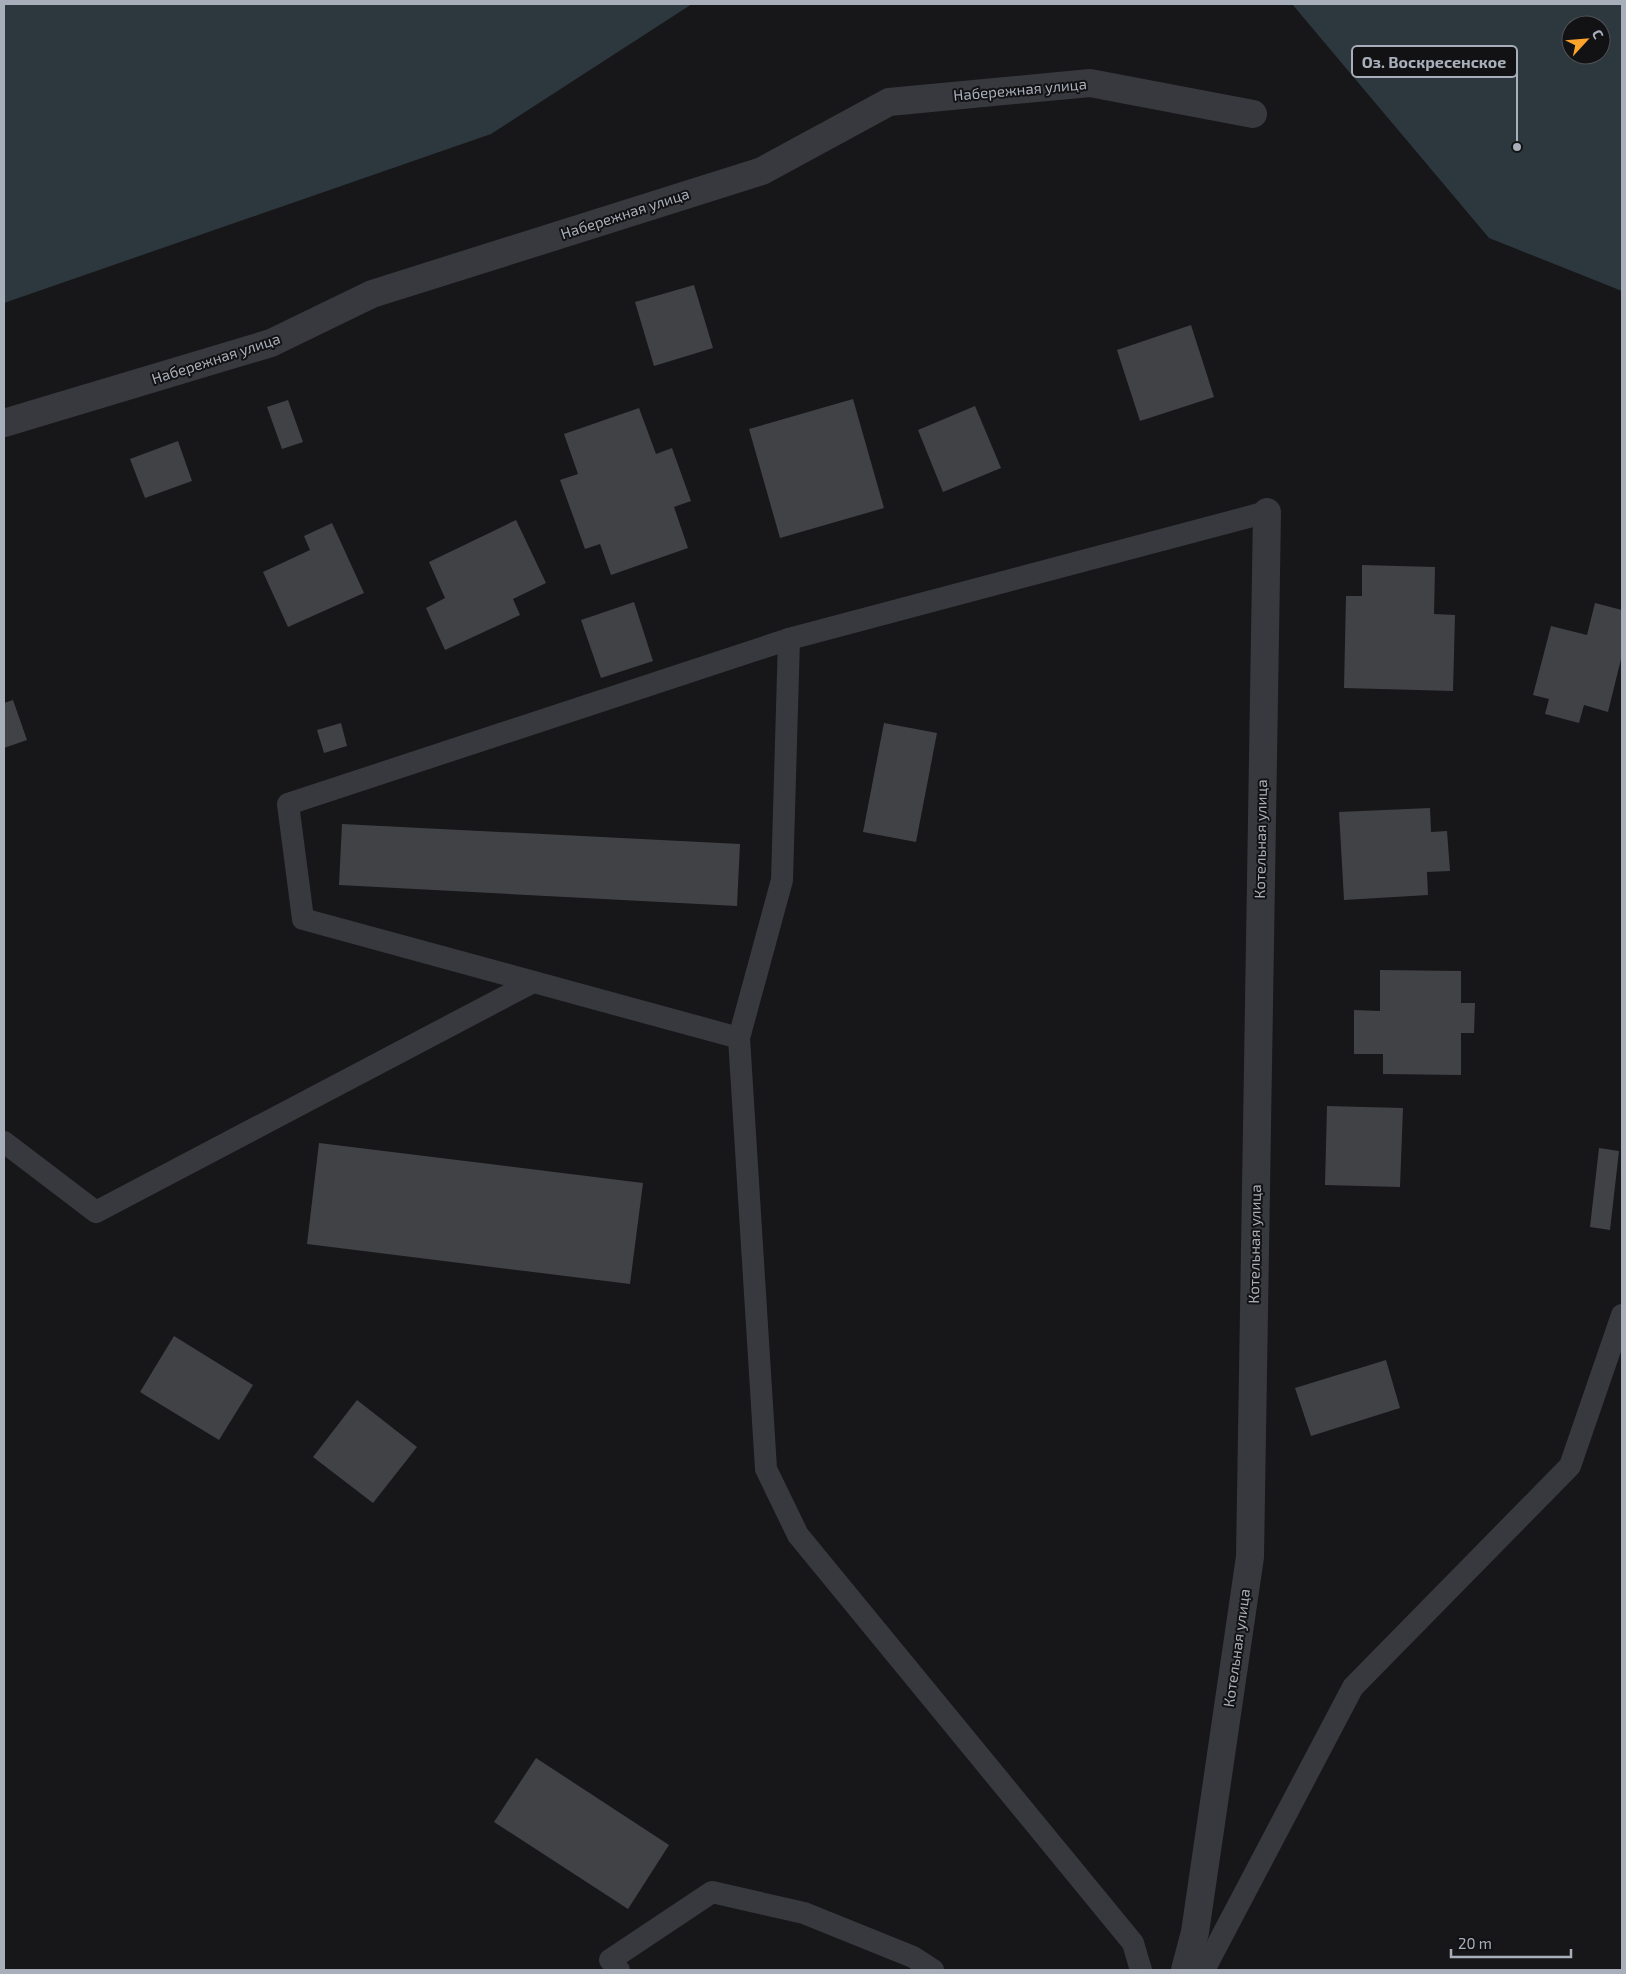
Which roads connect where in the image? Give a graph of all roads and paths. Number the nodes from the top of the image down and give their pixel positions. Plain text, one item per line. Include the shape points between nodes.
1 (1254, 114) dead end
2 (4, 423) edge
3 (1267, 512) joint
4 (789, 639) junction
5 (533, 982) junction
6 (739, 1038) junction
7 (4, 1142) edge
8 (1622, 1316) edge
9 (619, 1970) edge
10 (933, 1970) edge
11 (1141, 1970) edge
12 (1185, 1970) edge
13 (1204, 1970) edge

1 - 2 street, Набережная улица via 1090,83 889,102 762,171 372,294 271,344
3 - 4 lane
3 - 12 street, Котельная улица via 1250,1557 1195,1932
4 - 5 lane via 288,804 304,919
4 - 6 lane via 782,880
5 - 6 lane
5 - 7 lane via 96,1212
6 - 11 lane via 766,1469 798,1535 1133,1943
8 - 13 lane via 1570,1466 1353,1687
9 - 10 lane via 610,1960 712,1892 804,1914 913,1957

